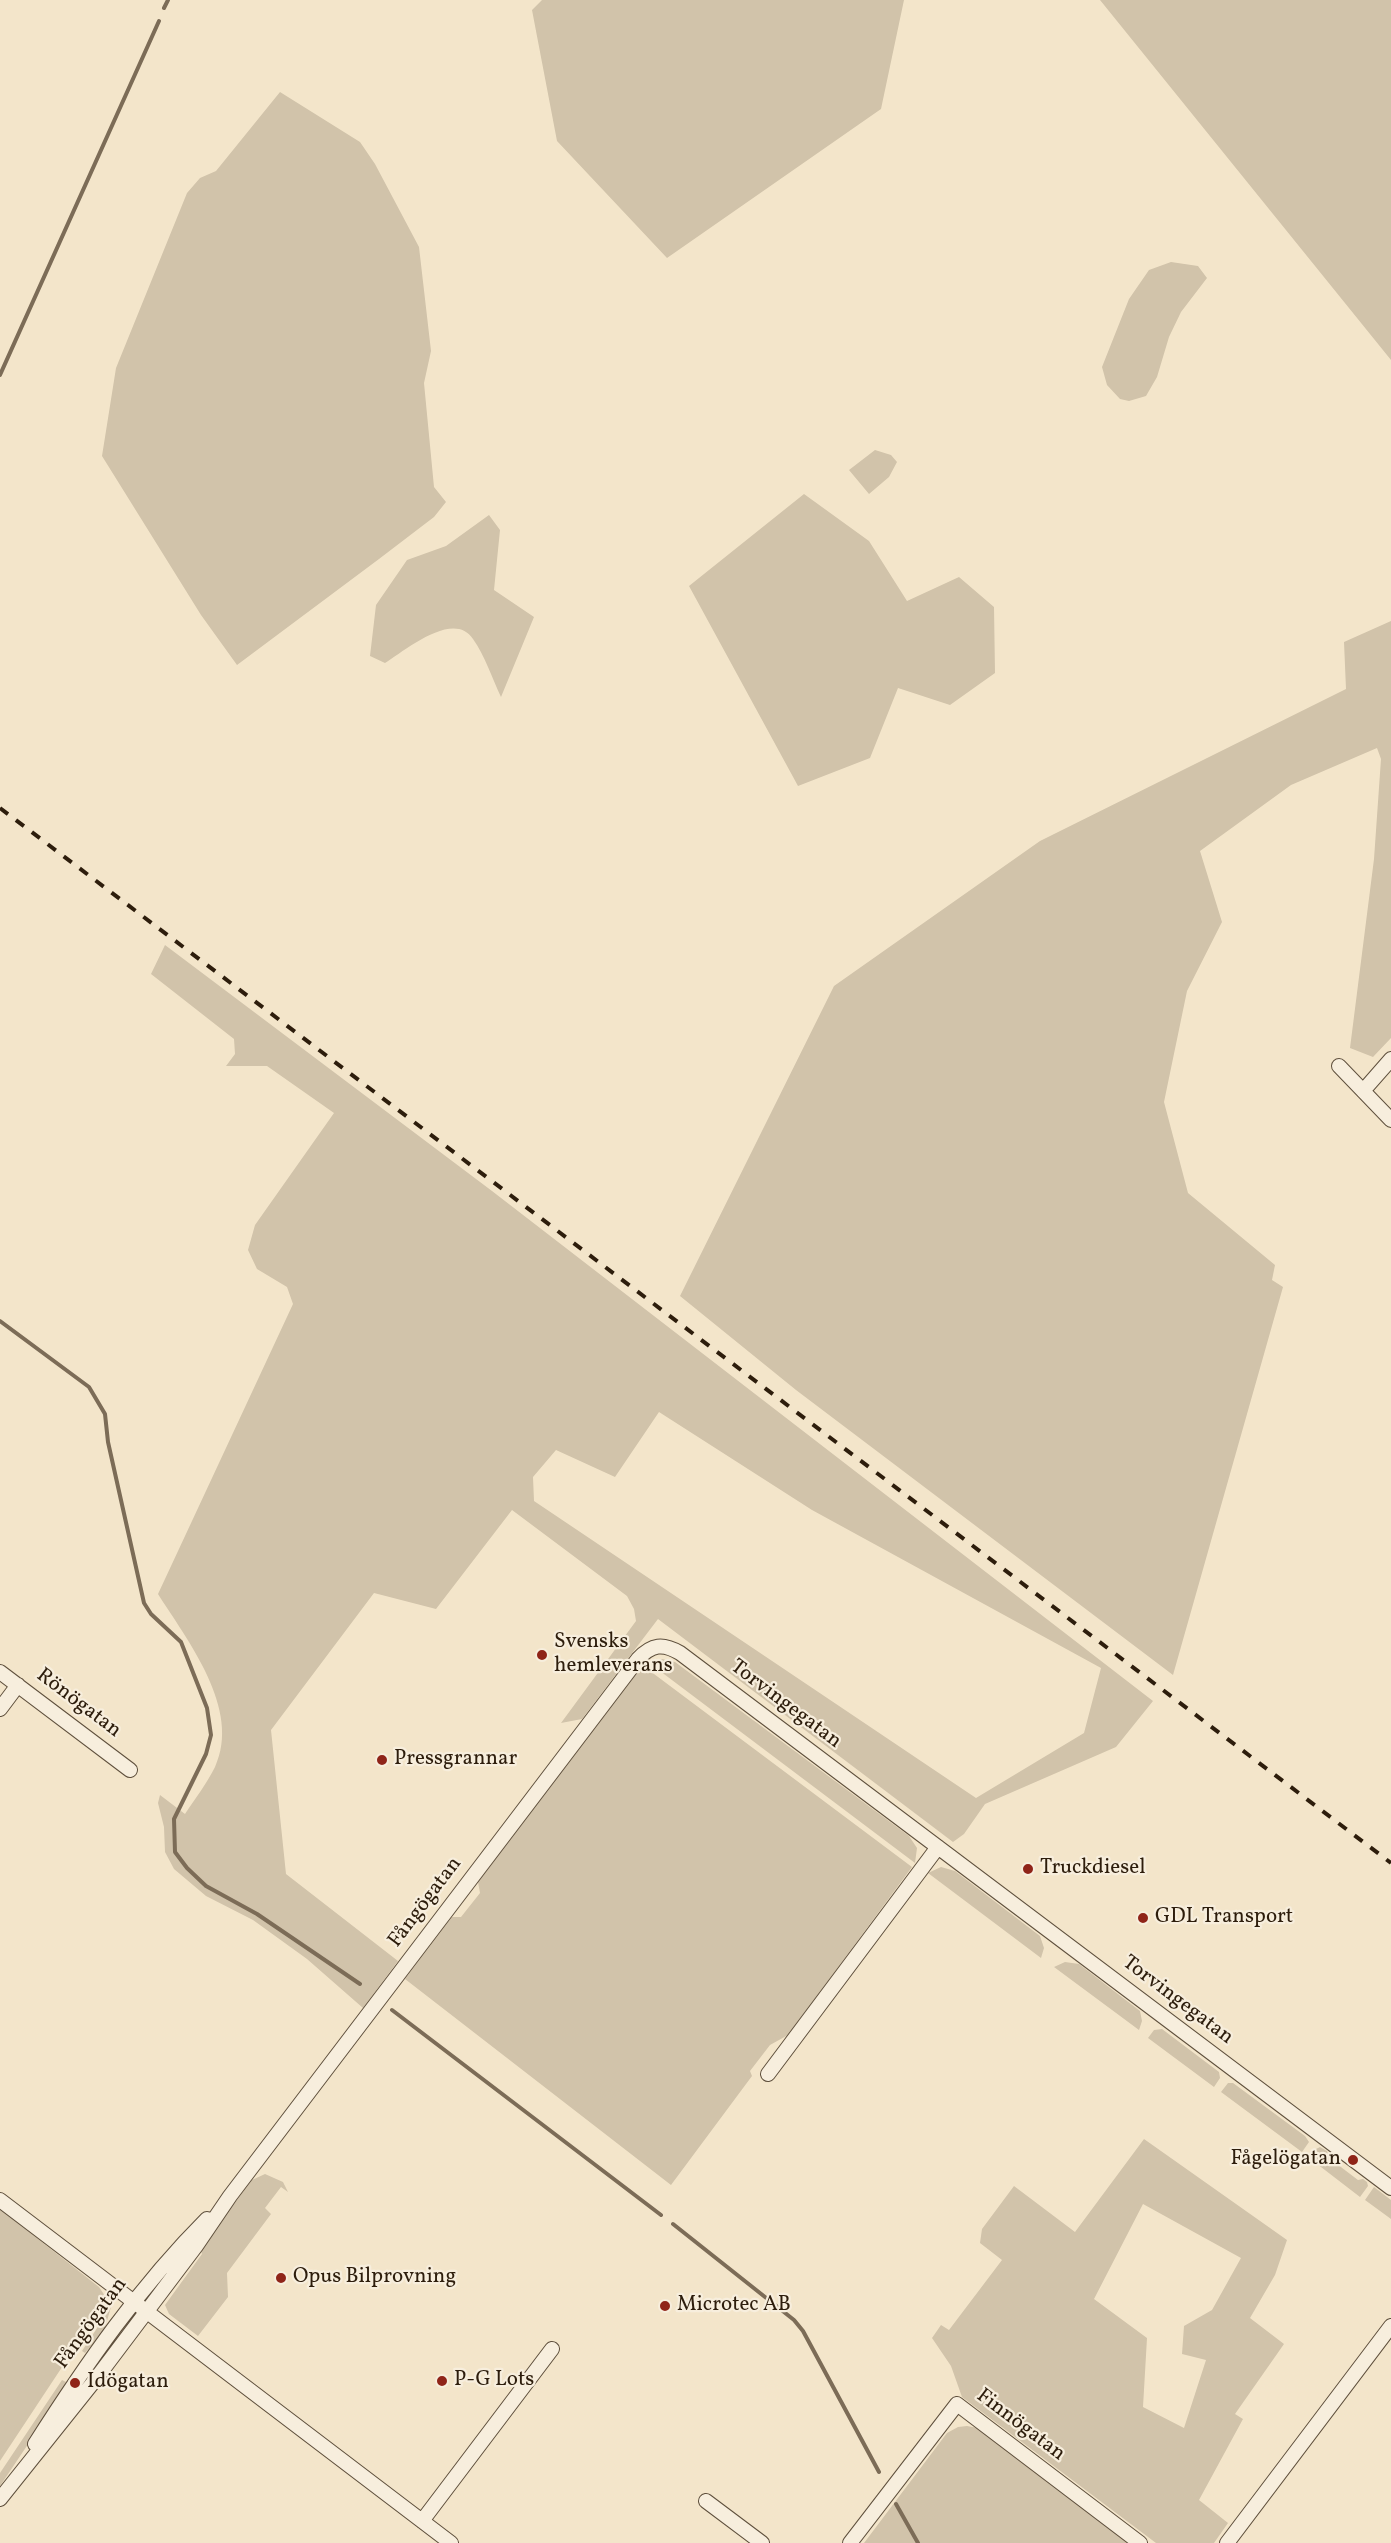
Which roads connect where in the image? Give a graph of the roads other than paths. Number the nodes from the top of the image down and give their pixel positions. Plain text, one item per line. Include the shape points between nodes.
1 (1391, 1059) edge
2 (1339, 1066) dead end
3 (1363, 1091) junction
4 (1391, 1120) edge
5 (662, 1645) joint
6 (0, 1672) edge
7 (18, 1685) junction
8 (0, 1708) edge
9 (130, 1770) dead end
10 (938, 1846) junction
11 (768, 2074) dead end
12 (1391, 2188) edge
13 (230, 2196) junction
14 (0, 2200) edge
15 (133, 2302) junction
16 (146, 2312) junction
17 (1391, 2326) edge
18 (552, 2349) dead end
19 (3, 2495) edge
20 (706, 2501) dead end
21 (422, 2521) junction
22 (451, 2543) edge
23 (762, 2543) edge
24 (850, 2543) edge
25 (1140, 2543) edge
26 (1227, 2543) edge

1 - 3 street
2 - 3 street
3 - 4 street
5 - 10 street, Torvingegatan via 680,1653
5 - 13 street, Fångögatan via 649,1649 638,1659
6 - 7 street, Rönögatan
7 - 8 street
7 - 9 street, Rönögatan
10 - 11 street
10 - 12 street, Torvingegatan
13 - 15 street, Fångögatan
13 - 16 street, Fångögatan
14 - 15 street
15 - 16 street
15 - 19 street, Fångögatan via 92,2357
16 - 19 street, Fångögatan
16 - 21 street
17 - 26 street
18 - 21 street
20 - 23 street
21 - 22 street
24 - 25 street, Finnögatan via 957,2404

